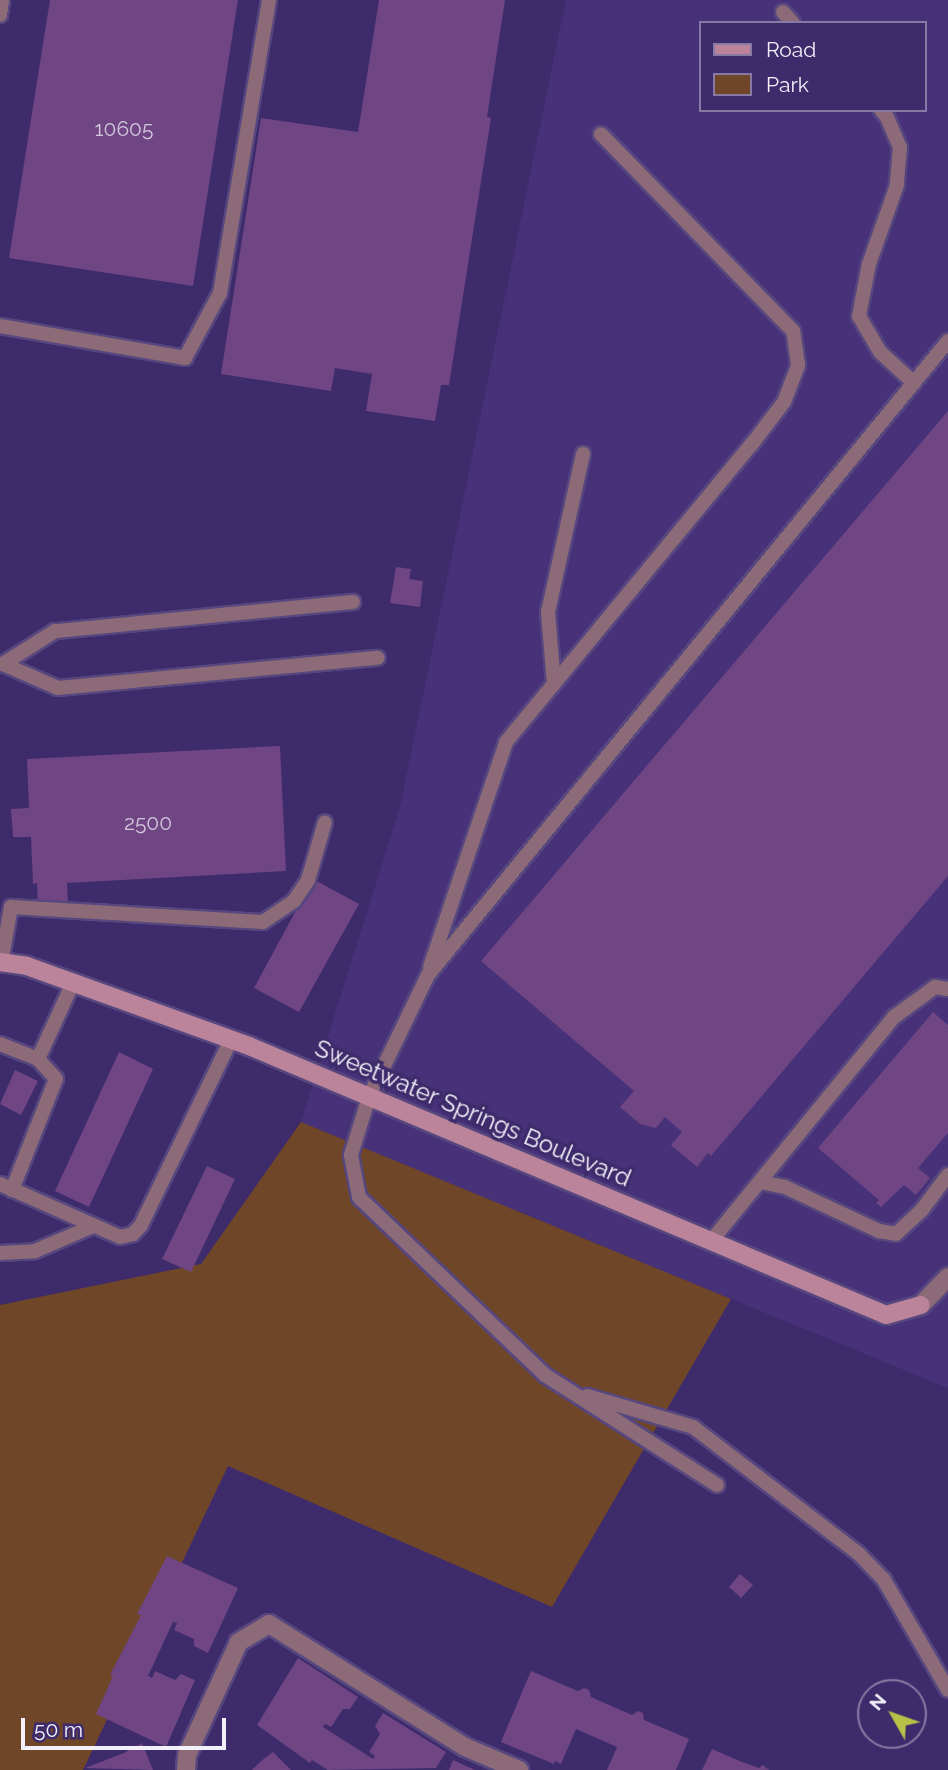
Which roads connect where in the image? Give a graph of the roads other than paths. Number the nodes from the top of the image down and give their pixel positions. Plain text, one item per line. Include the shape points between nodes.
1 (2, 0) edge
2 (269, 0) edge
3 (0, 15) edge
4 (883, 112) edge
5 (601, 134) dead end
6 (0, 326) edge
7 (948, 341) edge
8 (914, 383) junction
9 (583, 454) dead end
10 (353, 602) dead end
11 (379, 658) dead end
12 (1, 664) edge
13 (554, 684) junction
14 (325, 822) dead end
15 (0, 963) edge
16 (428, 975) junction
17 (73, 983) junction
18 (948, 989) edge
19 (231, 1040) junction
20 (0, 1044) edge
21 (37, 1059) junction
22 (369, 1097) junction
23 (948, 1175) edge
24 (760, 1182) junction
25 (6, 1187) edge
26 (93, 1226) junction
27 (712, 1241) junction
28 (0, 1253) edge
29 (948, 1277) edge
30 (569, 1391) junction
31 (717, 1485) dead end
32 (948, 1690) edge
33 (186, 1770) edge
34 (519, 1770) edge

1 - 3 lane
2 - 6 lane via 220,293 185,358
4 - 8 lane via 900,147 897,186 869,264 859,316 880,352
5 - 13 lane via 793,331 798,365 784,402 760,434
7 - 8 lane
8 - 16 lane
9 - 13 lane via 548,612
10 - 12 lane via 55,631
11 - 12 lane via 58,688
13 - 16 lane via 506,742
14 - 15 lane via 308,880 294,901 263,922 11,906
15 - 17 street, Sweetwater Springs Boulevard via 27,966
16 - 22 lane
17 - 19 street, Sweetwater Springs Boulevard
17 - 21 lane
18 - 24 lane via 934,987 894,1017
19 - 22 street, Sweetwater Springs Boulevard
19 - 26 lane via 141,1225 120,1237
20 - 21 lane
21 - 25 lane via 56,1079 53,1093
22 - 27 street, Sweetwater Springs Boulevard
22 - 30 lane via 351,1155 359,1197 545,1375
23 - 24 lane via 896,1234 785,1187
24 - 27 lane
25 - 26 lane
26 - 28 lane via 35,1251
27 - 29 street, Sweetwater Springs Boulevard via 886,1315 921,1305
30 - 31 lane
30 - 32 lane via 693,1427 859,1554 884,1580
33 - 34 street via 187,1755 239,1642 269,1624 465,1747

